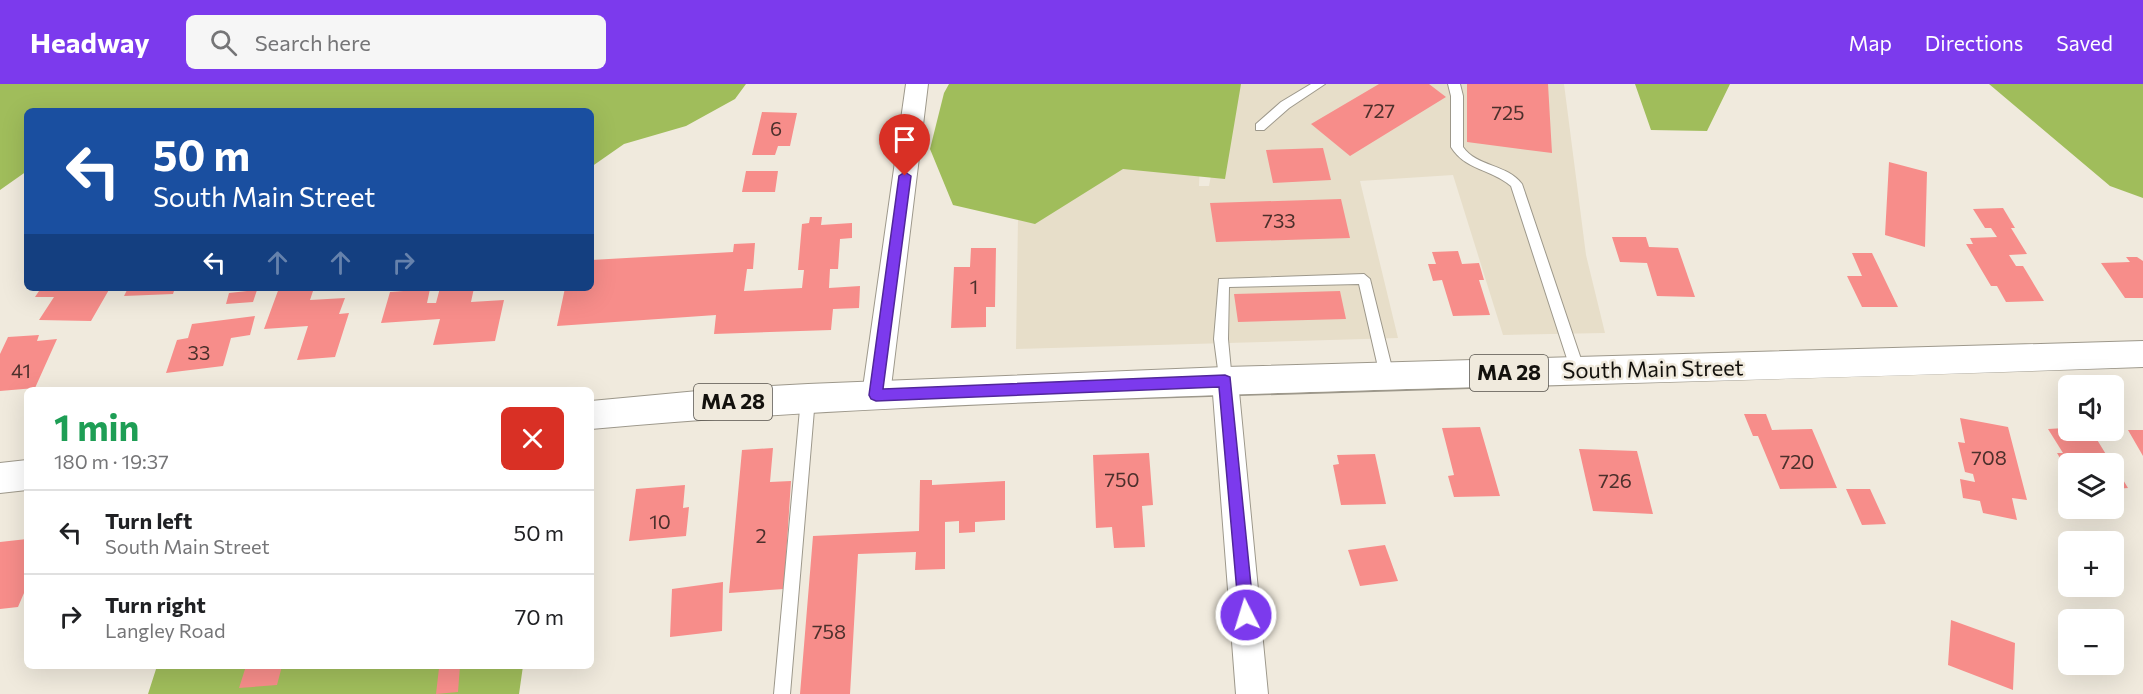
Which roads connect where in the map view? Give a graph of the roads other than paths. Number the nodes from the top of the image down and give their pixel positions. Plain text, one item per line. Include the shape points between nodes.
1 (917, 84) edge
2 (1319, 84) edge
3 (1454, 84) edge
4 (1260, 127) dead end
5 (2143, 354) edge
6 (1578, 370) junction
7 (1387, 376) junction
8 (1225, 381) junction
9 (876, 395) junction
10 (808, 398) junction
11 (594, 415) edge
12 (24, 475) edge
13 (0, 478) edge
14 (782, 694) edge
15 (1252, 694) edge

1 - 9 street
2 - 4 lane via 1285,105
3 - 6 lane via 1459,153 1507,175 1516,184
5 - 6 main road, South Main Street / MA 28
6 - 7 main road, South Main Street / MA 28
7 - 8 main road, South Main Street / MA 28
7 - 8 lane via 1364,279 1223,282 1221,339
8 - 9 main road, South Main Street / MA 28
8 - 15 street
9 - 10 main road, MA 28
10 - 11 main road, MA 28
10 - 14 lane
12 - 13 main road

